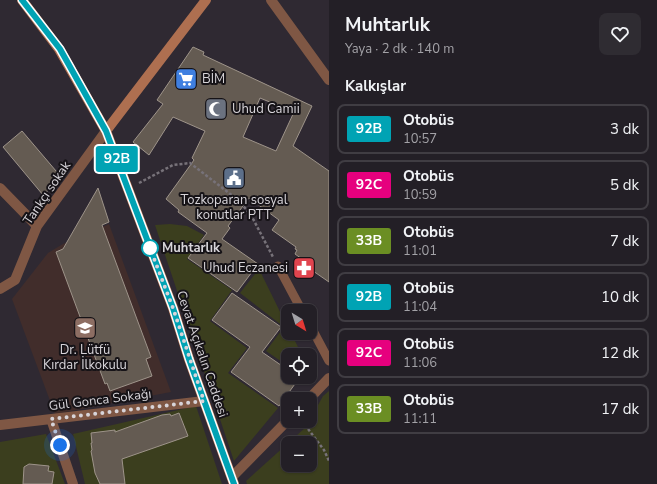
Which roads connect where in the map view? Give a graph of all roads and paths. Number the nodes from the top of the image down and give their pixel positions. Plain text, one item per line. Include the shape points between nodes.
1 (22, 0) edge
2 (206, 0) edge
3 (271, 0) edge
4 (329, 80) edge
5 (106, 131) junction
6 (0, 188) edge
7 (128, 188) junction
8 (37, 226) junction
9 (278, 266) joint
10 (0, 289) edge
11 (298, 304) edge
12 (317, 338) edge
13 (329, 361) edge
14 (329, 378) edge
15 (316, 392) edge
16 (204, 401) junction
17 (51, 419) junction
18 (0, 425) edge
19 (281, 428) edge
20 (307, 428) edge
21 (329, 461) edge
22 (233, 480) edge
23 (73, 484) edge

1 - 5 street, Cevat Açıkalın Caddesi via 60,49
2 - 5 street
3 - 4 street
5 - 7 street, Cevat Açıkalın Caddesi
5 - 8 street, Tankçı sokak
6 - 8 street
7 - 9 path via 173,165 190,163 242,205
7 - 16 street, Cevat Açıkalın Caddesi via 173,308
8 - 10 street, Tankçı sokak via 15,280
9 - 11 lane
12 - 13 lane
14 - 15 street
16 - 17 street, Gül Gonca Sokağı
16 - 22 street, Cevat Açıkalın Caddesi
17 - 18 street, Gül Gonca Sokağı
17 - 23 street
19 - 22 street
20 - 21 path

